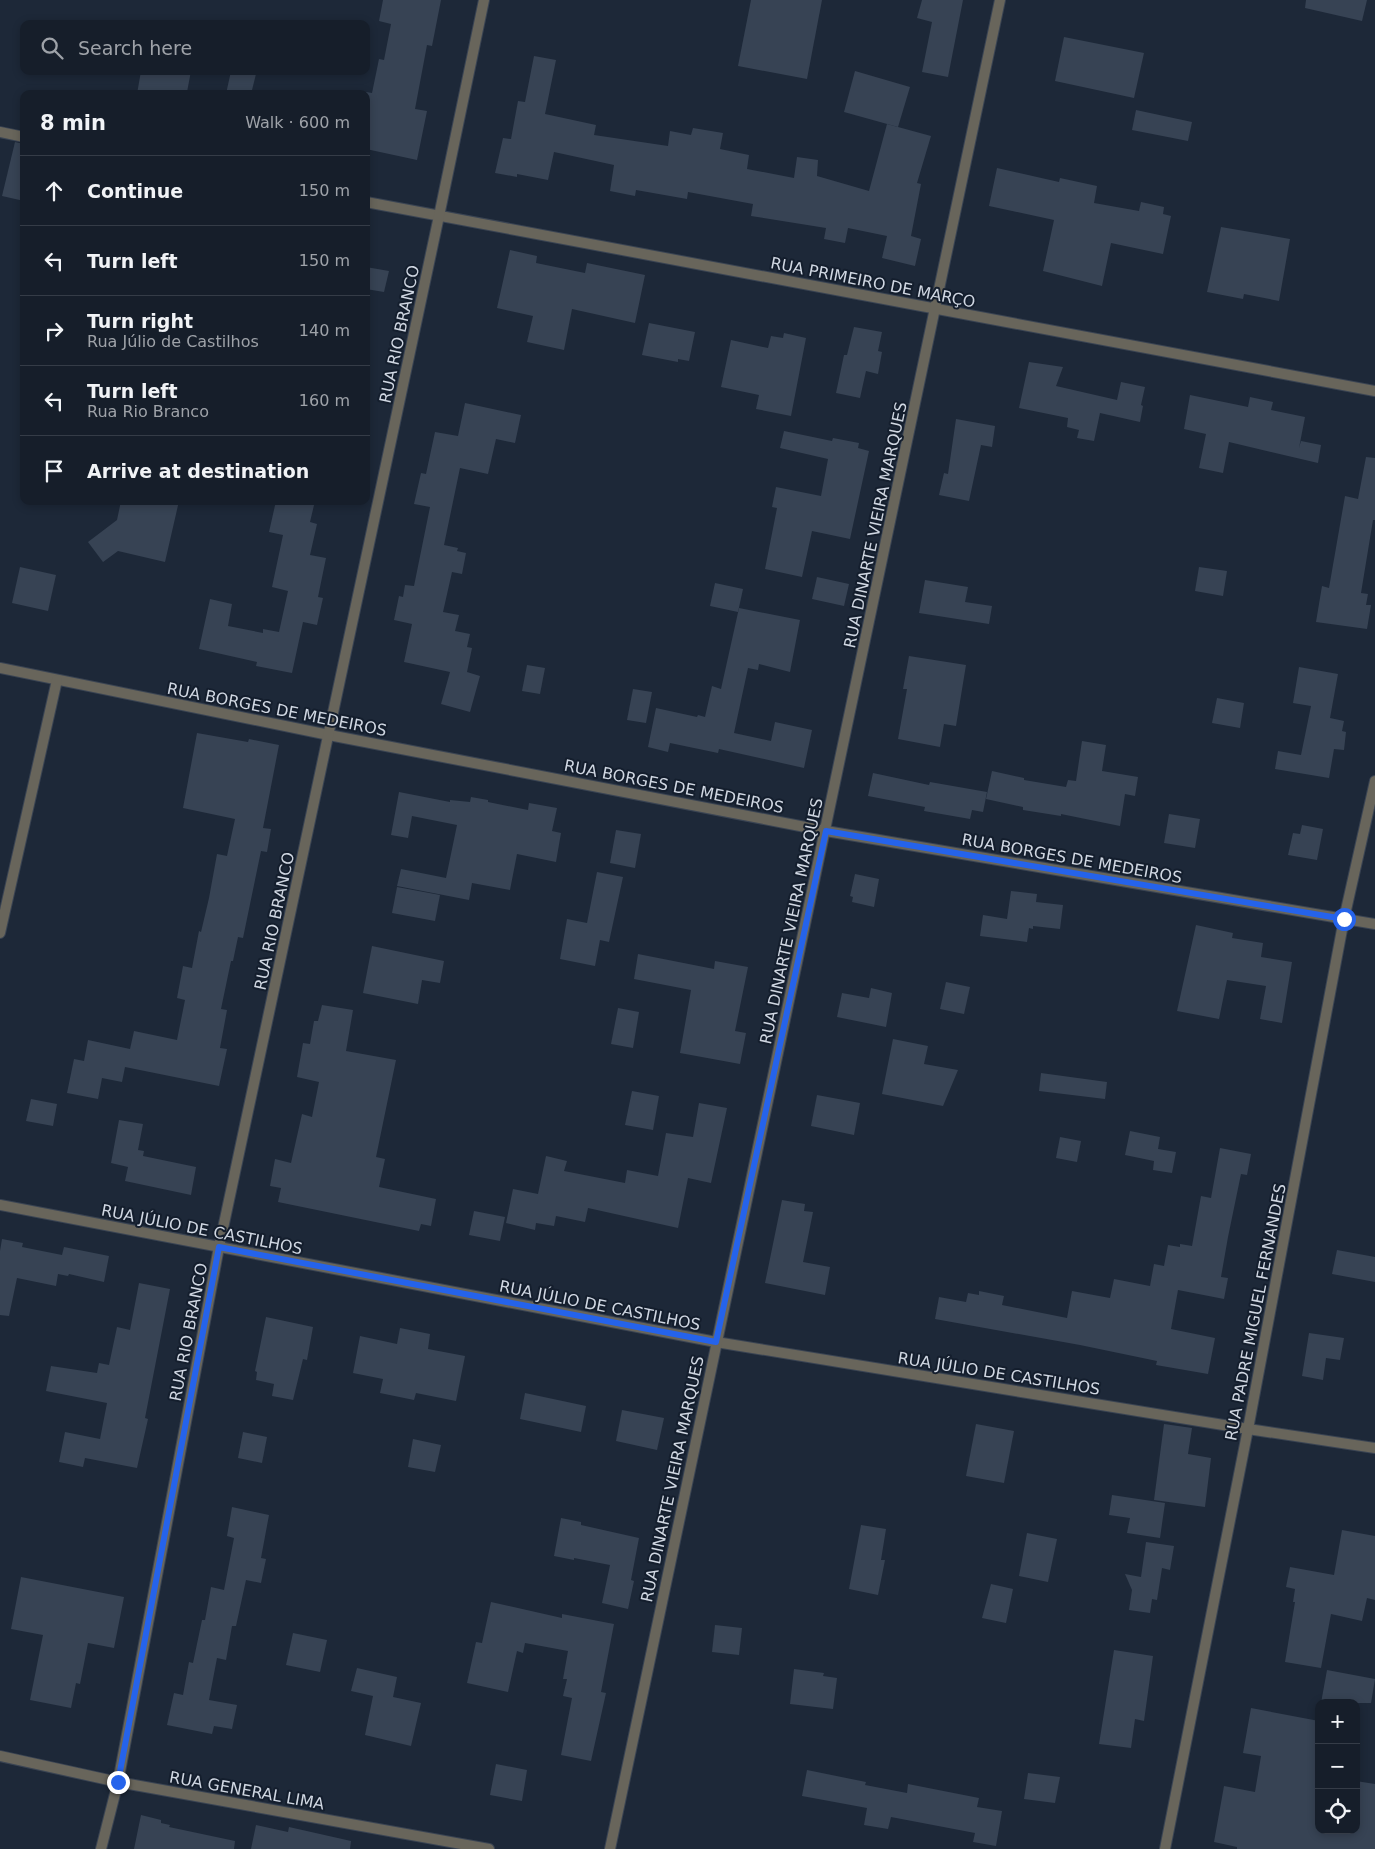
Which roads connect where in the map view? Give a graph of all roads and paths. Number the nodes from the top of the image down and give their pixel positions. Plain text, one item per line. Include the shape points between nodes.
1 (484, 0) edge
2 (1000, 0) edge
3 (0, 132) edge
4 (20, 136) edge
5 (370, 203) edge
6 (439, 216) junction
7 (936, 308) junction
8 (1375, 392) edge
9 (0, 668) edge
10 (57, 680) junction
11 (329, 735) junction
12 (1375, 781) edge
13 (826, 831) junction
14 (1344, 919) junction
15 (1375, 924) edge
16 (0, 932) edge
17 (0, 1205) edge
18 (219, 1247) junction
19 (716, 1342) junction
20 (1248, 1429) junction
21 (1375, 1448) edge
22 (0, 1756) edge
23 (118, 1782) junction
24 (101, 1849) edge
25 (489, 1849) edge
26 (610, 1849) edge
27 (1165, 1849) edge

1 - 6 street, RUA RIO BRANCO
2 - 7 street, RUA DINARTE VIEIRA MARQUES
3 - 4 street
5 - 6 street, RUA PRIMEIRO DE MARÇO
6 - 7 street, RUA PRIMEIRO DE MARÇO
6 - 11 street, RUA RIO BRANCO
7 - 8 street, RUA PRIMEIRO DE MARÇO
7 - 13 street, RUA DINARTE VIEIRA MARQUES
9 - 10 street, RUA BORGES DE MEDEIROS
10 - 11 street, RUA BORGES DE MEDEIROS
10 - 16 street
11 - 13 street, RUA BORGES DE MEDEIROS
11 - 18 street, RUA RIO BRANCO
12 - 14 street, RUA PADRE MIGUEL FERNANDES
13 - 14 street, RUA BORGES DE MEDEIROS
13 - 19 street, RUA DINARTE VIEIRA MARQUES
14 - 15 street, RUA BORGES DE MEDEIROS
14 - 20 street, RUA PADRE MIGUEL FERNANDES
17 - 18 street, RUA JÚLIO DE CASTILHOS
18 - 19 street, RUA JÚLIO DE CASTILHOS
18 - 23 street, RUA RIO BRANCO
19 - 20 street, RUA JÚLIO DE CASTILHOS
19 - 26 street, RUA DINARTE VIEIRA MARQUES
20 - 21 street, RUA JÚLIO DE CASTILHOS
20 - 27 street, RUA PADRE MIGUEL FERNANDES
22 - 23 street, RUA GENERAL LIMA
23 - 24 street, RUA RIO BRANCO
23 - 25 street, RUA GENERAL LIMA

